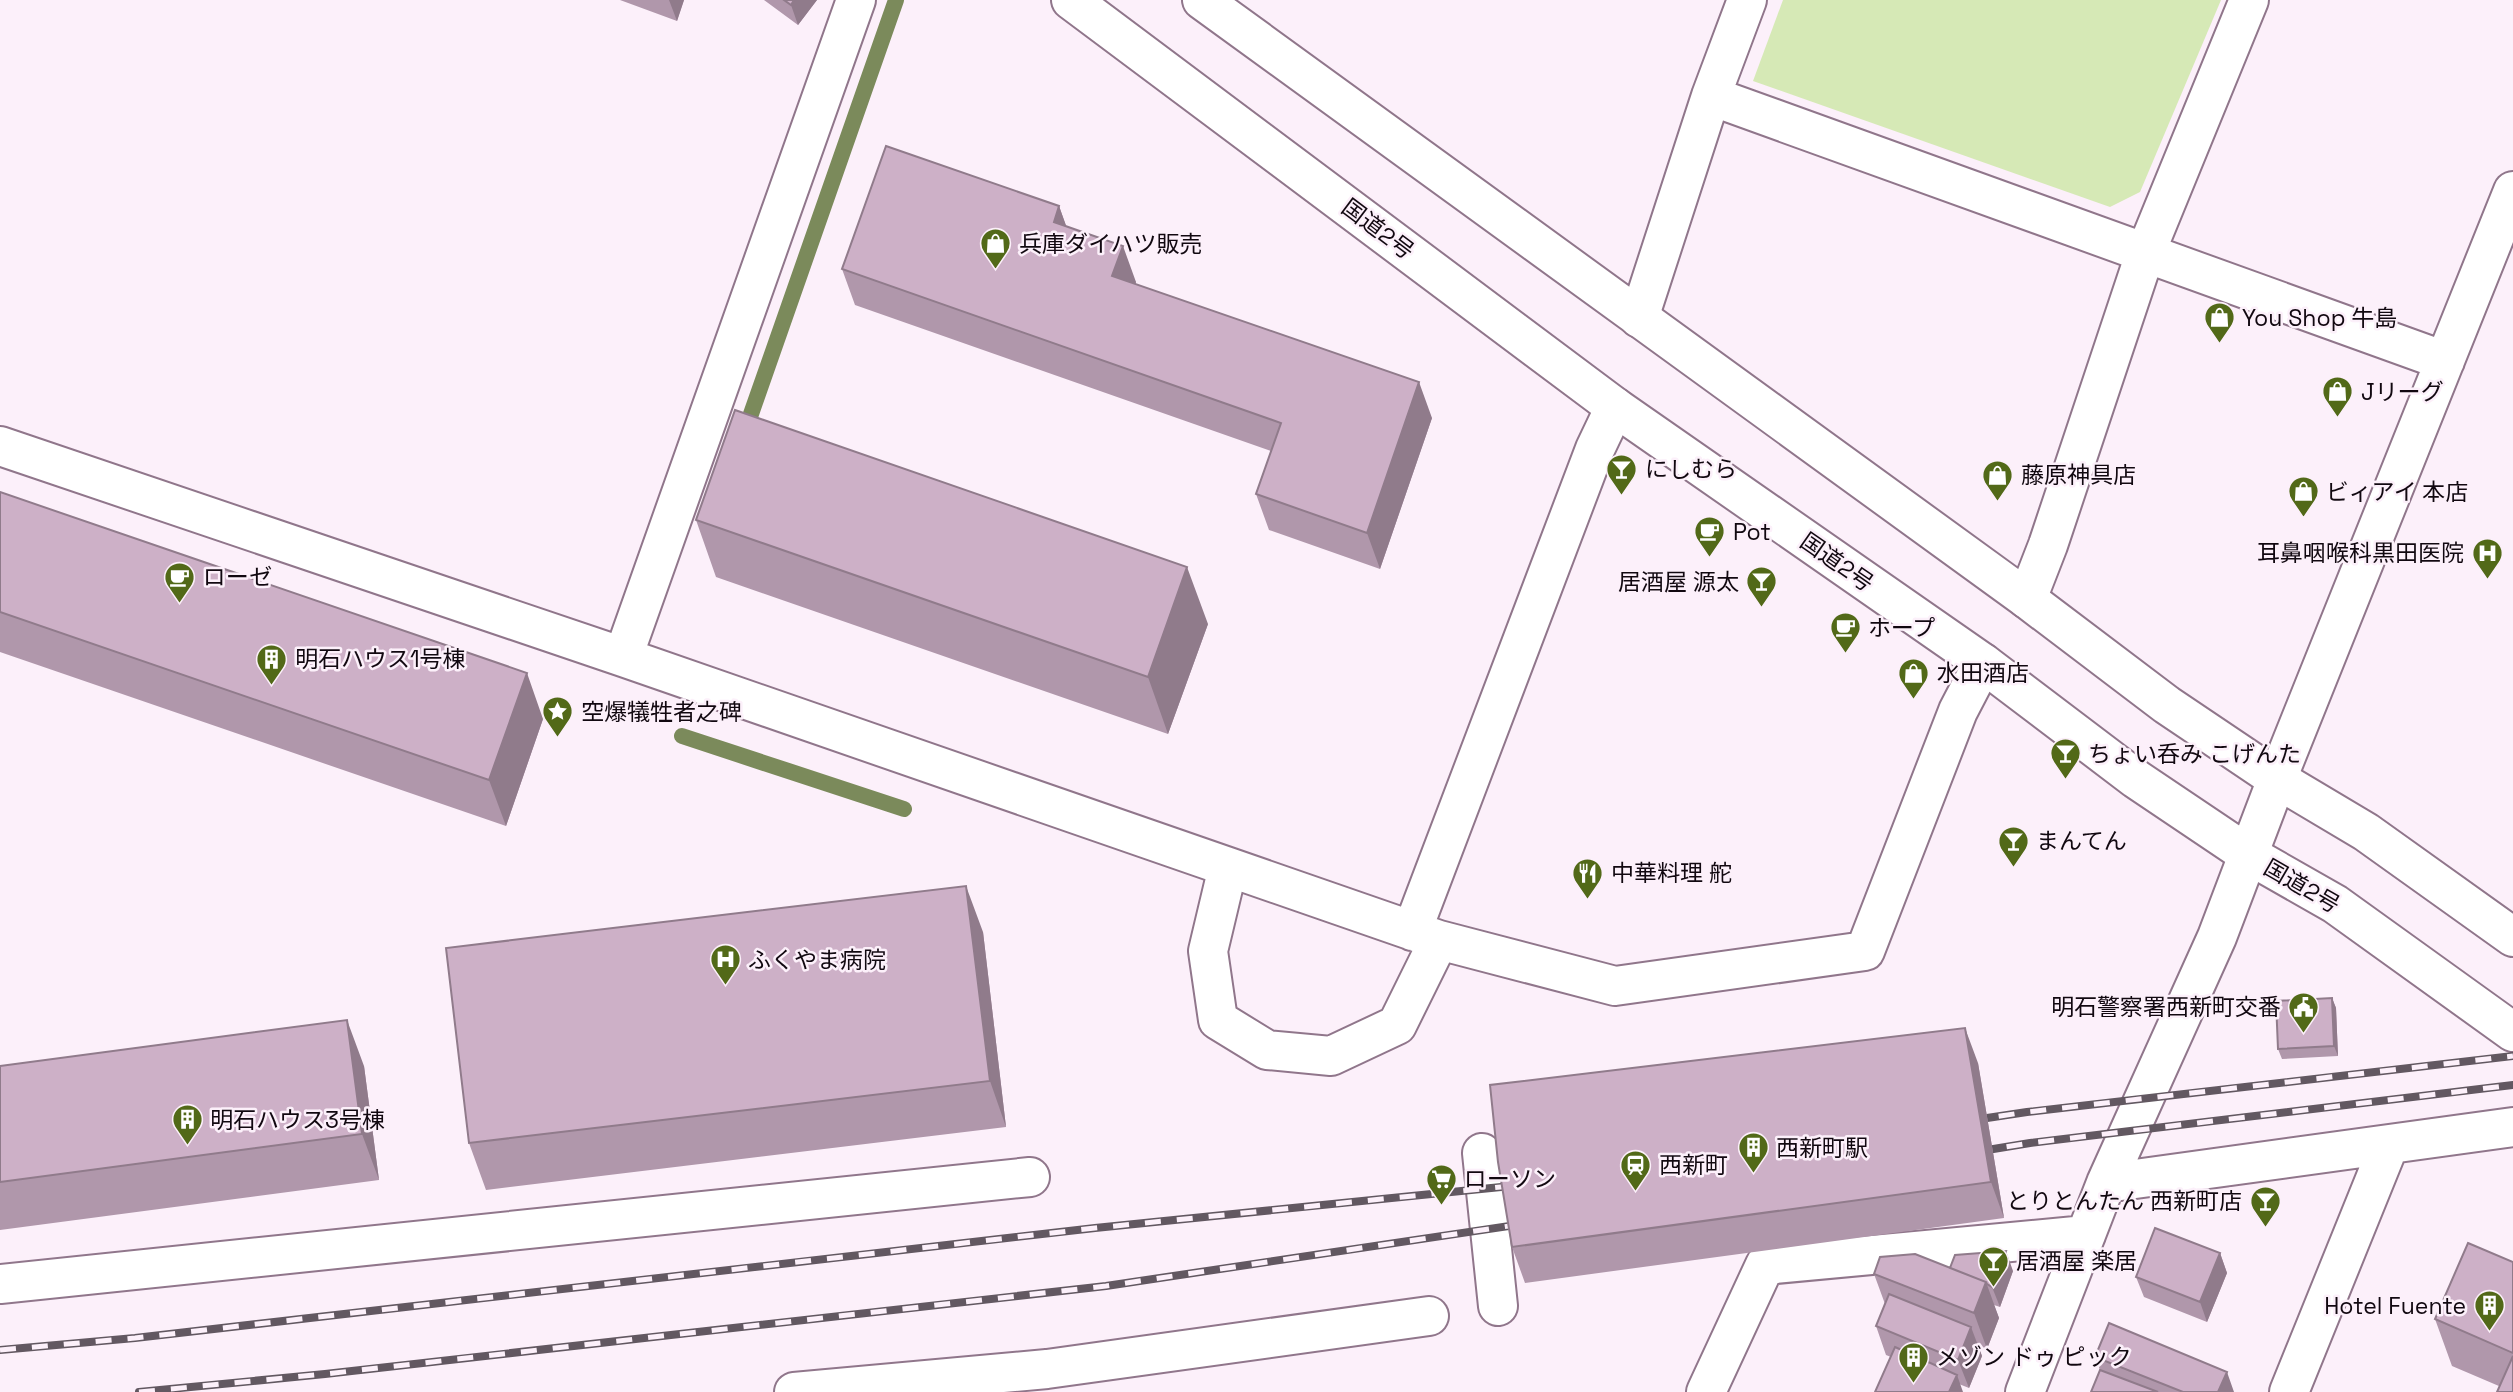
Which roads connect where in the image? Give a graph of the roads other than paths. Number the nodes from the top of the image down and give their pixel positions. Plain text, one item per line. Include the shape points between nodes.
1 (856, 0) edge
2 (1071, 0) edge
3 (1202, 0) edge
4 (1747, 0) edge
5 (2249, 0) edge
6 (1711, 96) junction
7 (2513, 191) edge
8 (2503, 240) edge
9 (2145, 254) junction
10 (1639, 318) junction
11 (2445, 361) junction
12 (1615, 407) junction
13 (0, 446) edge
14 (2027, 599) junction
15 (623, 657) junction
16 (1983, 663) junction
17 (2277, 779) junction
18 (2249, 855) junction
19 (1228, 867) junction
20 (2510, 926) edge
21 (1425, 936) junction
22 (2513, 1032) edge
23 (2513, 1127) edge
24 (2389, 1145) junction
25 (1482, 1153) dead end
26 (1030, 1177) dead end
27 (2106, 1183) junction
28 (2086, 1235) junction
29 (0, 1284) edge
30 (1498, 1306) dead end
31 (1429, 1317) dead end
32 (794, 1392) edge
33 (1706, 1392) edge
34 (2025, 1392) edge
35 (2289, 1392) edge

1 - 15 main road
2 - 12 main road, 国道2号
3 - 10 main road
4 - 6 main road
5 - 9 main road
6 - 9 main road
6 - 10 main road
7 - 8 main road
8 - 11 main road
9 - 11 main road
9 - 14 main road
10 - 14 main road
11 - 17 main road
12 - 16 main road, 国道2号
12 - 21 main road via 1595,449
13 - 15 main road
14 - 17 main road via 2167,705
15 - 19 main road
16 - 18 main road, 国道2号 via 2136,779
16 - 21 main road via 1958,711 1865,951 1615,986
17 - 18 main road
17 - 20 main road
18 - 22 main road, 国道2号 via 2335,904
18 - 27 main road
19 - 21 main road
19 - 21 main road via 1208,951 1218,1020 1267,1050 1331,1056 1397,1025
23 - 24 main road
24 - 27 main road
24 - 35 main road
25 - 30 main road via 1499,1199
26 - 29 main road
27 - 28 main road
28 - 33 main road via 1765,1265
28 - 34 main road
31 - 32 main road via 1047,1369

